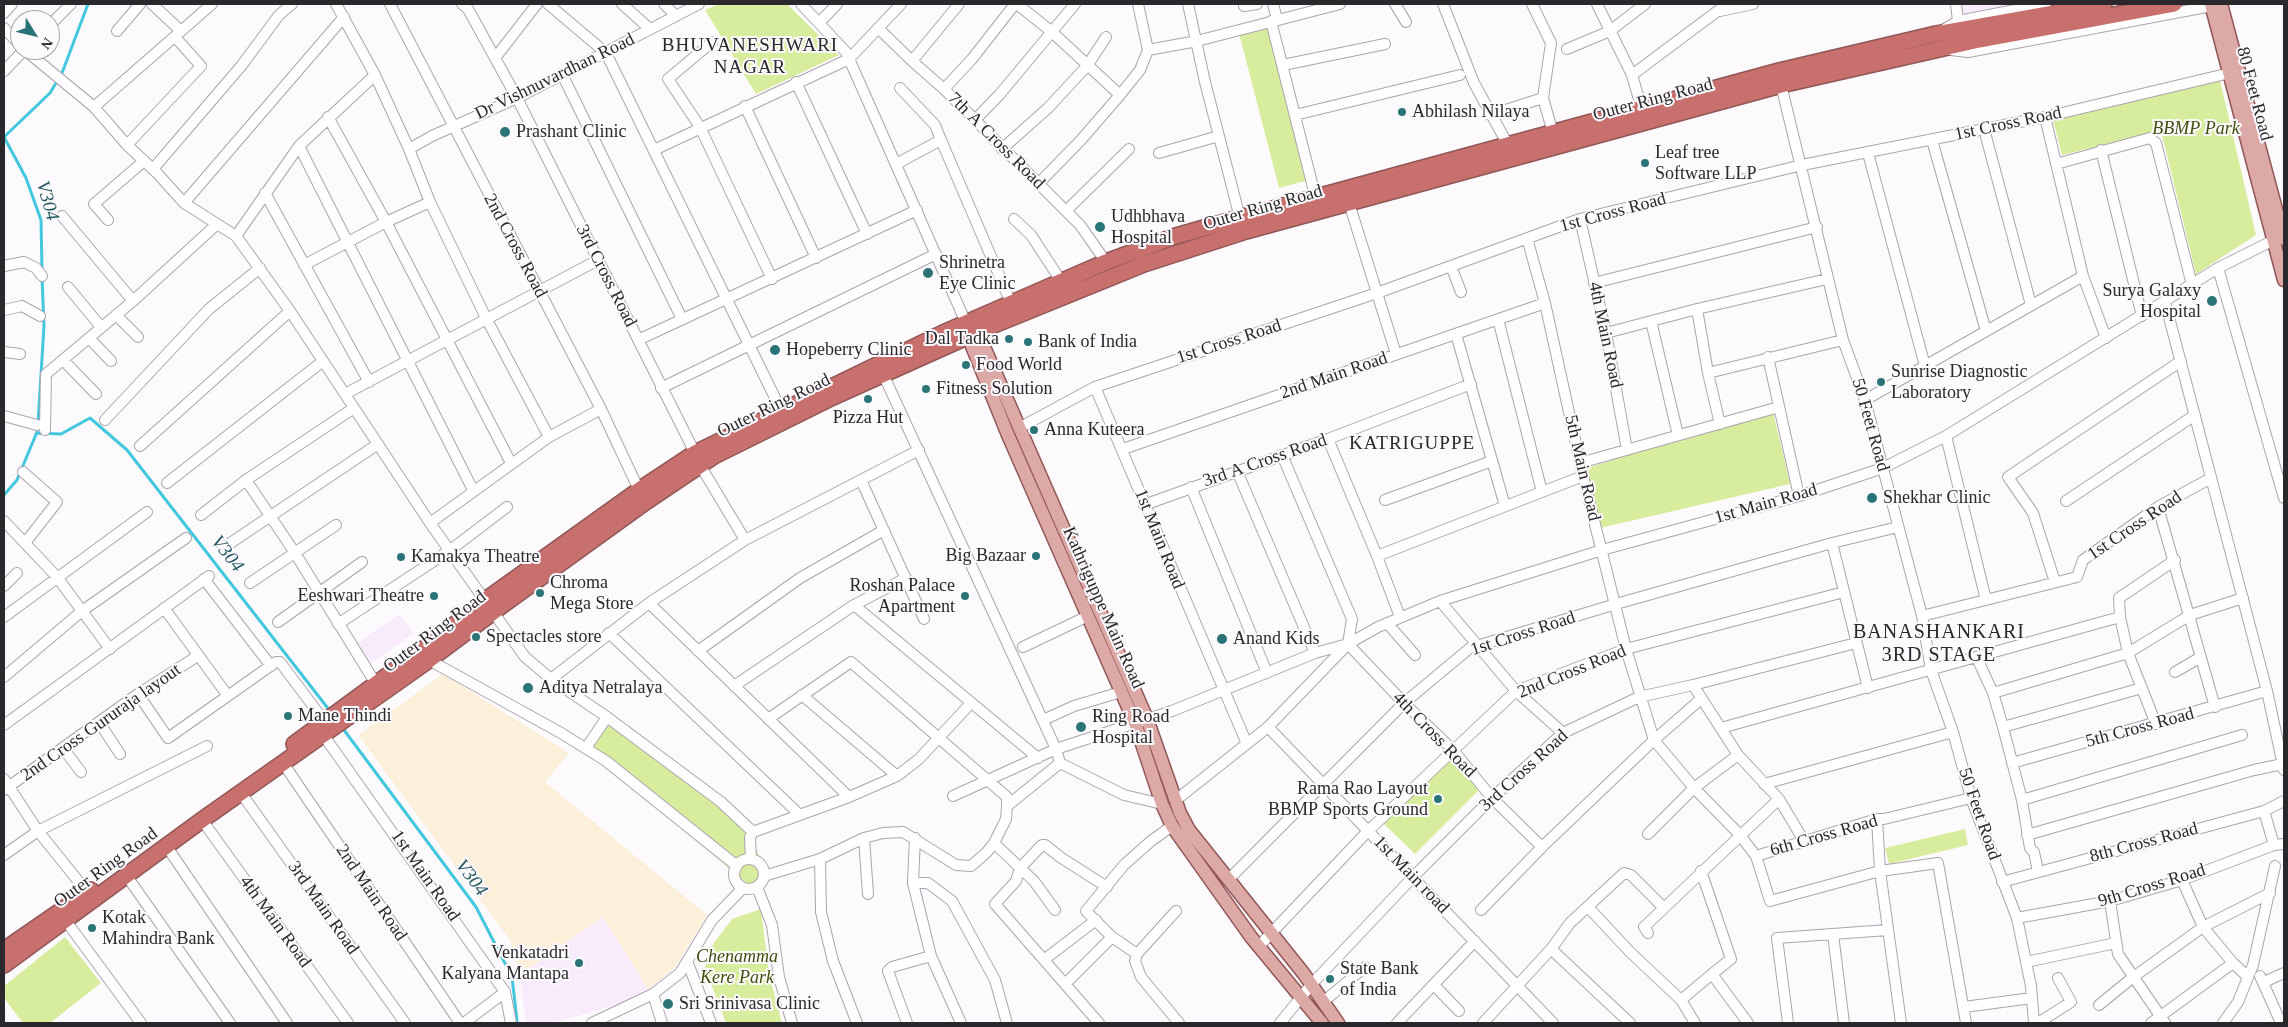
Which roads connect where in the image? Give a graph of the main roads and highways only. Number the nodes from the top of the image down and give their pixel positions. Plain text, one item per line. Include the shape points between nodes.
1 (2104, 4) edge
2 (2174, 4) edge
3 (2218, 4) edge
4 (1938, 41) junction
5 (1644, 115) junction
6 (2281, 238) edge
7 (2284, 280) edge
8 (969, 326) junction
9 (698, 459) junction
10 (488, 607) junction
11 (349, 711) junction
12 (1141, 721) junction
13 (328, 726) junction
14 (4, 950) edge
15 (4, 965) edge
16 (1322, 1023) edge
17 (1338, 1023) edge

1 - 4 highway
2 - 4 highway
3 - 6 main road, 80 Feet Road
3 - 6 main road, 80 Feet Road via 2230,73
4 - 5 highway, Outer Ring Road via 1781,85
4 - 5 highway, Outer Ring Road via 1779,72
5 - 8 highway, Outer Ring Road via 1246,231
5 - 8 highway, Outer Ring Road via 1553,133 1176,236 1011,303
6 - 7 main road, 80 Feet Road
8 - 9 highway, Outer Ring Road via 781,410
8 - 9 highway, Outer Ring Road via 883,374 714,456
8 - 12 main road, Kathriguppe Main Road via 1019,428
8 - 12 main road, Kathriguppe Main Road via 1008,435 1121,692
9 - 10 highway, Outer Ring Road via 647,501
9 - 10 highway, Outer Ring Road via 638,490
10 - 11 highway, Outer Ring Road via 376,684
10 - 11 highway, Outer Ring Road via 429,660
11 - 13 highway, Outer Ring Road
12 - 16 main road, Kathriguppe Main Road via 1162,804 1172,826 1259,946
12 - 17 main road, Kathriguppe Main Road via 1189,830
13 - 14 highway, Outer Ring Road
13 - 15 highway, Outer Ring Road via 283,763

